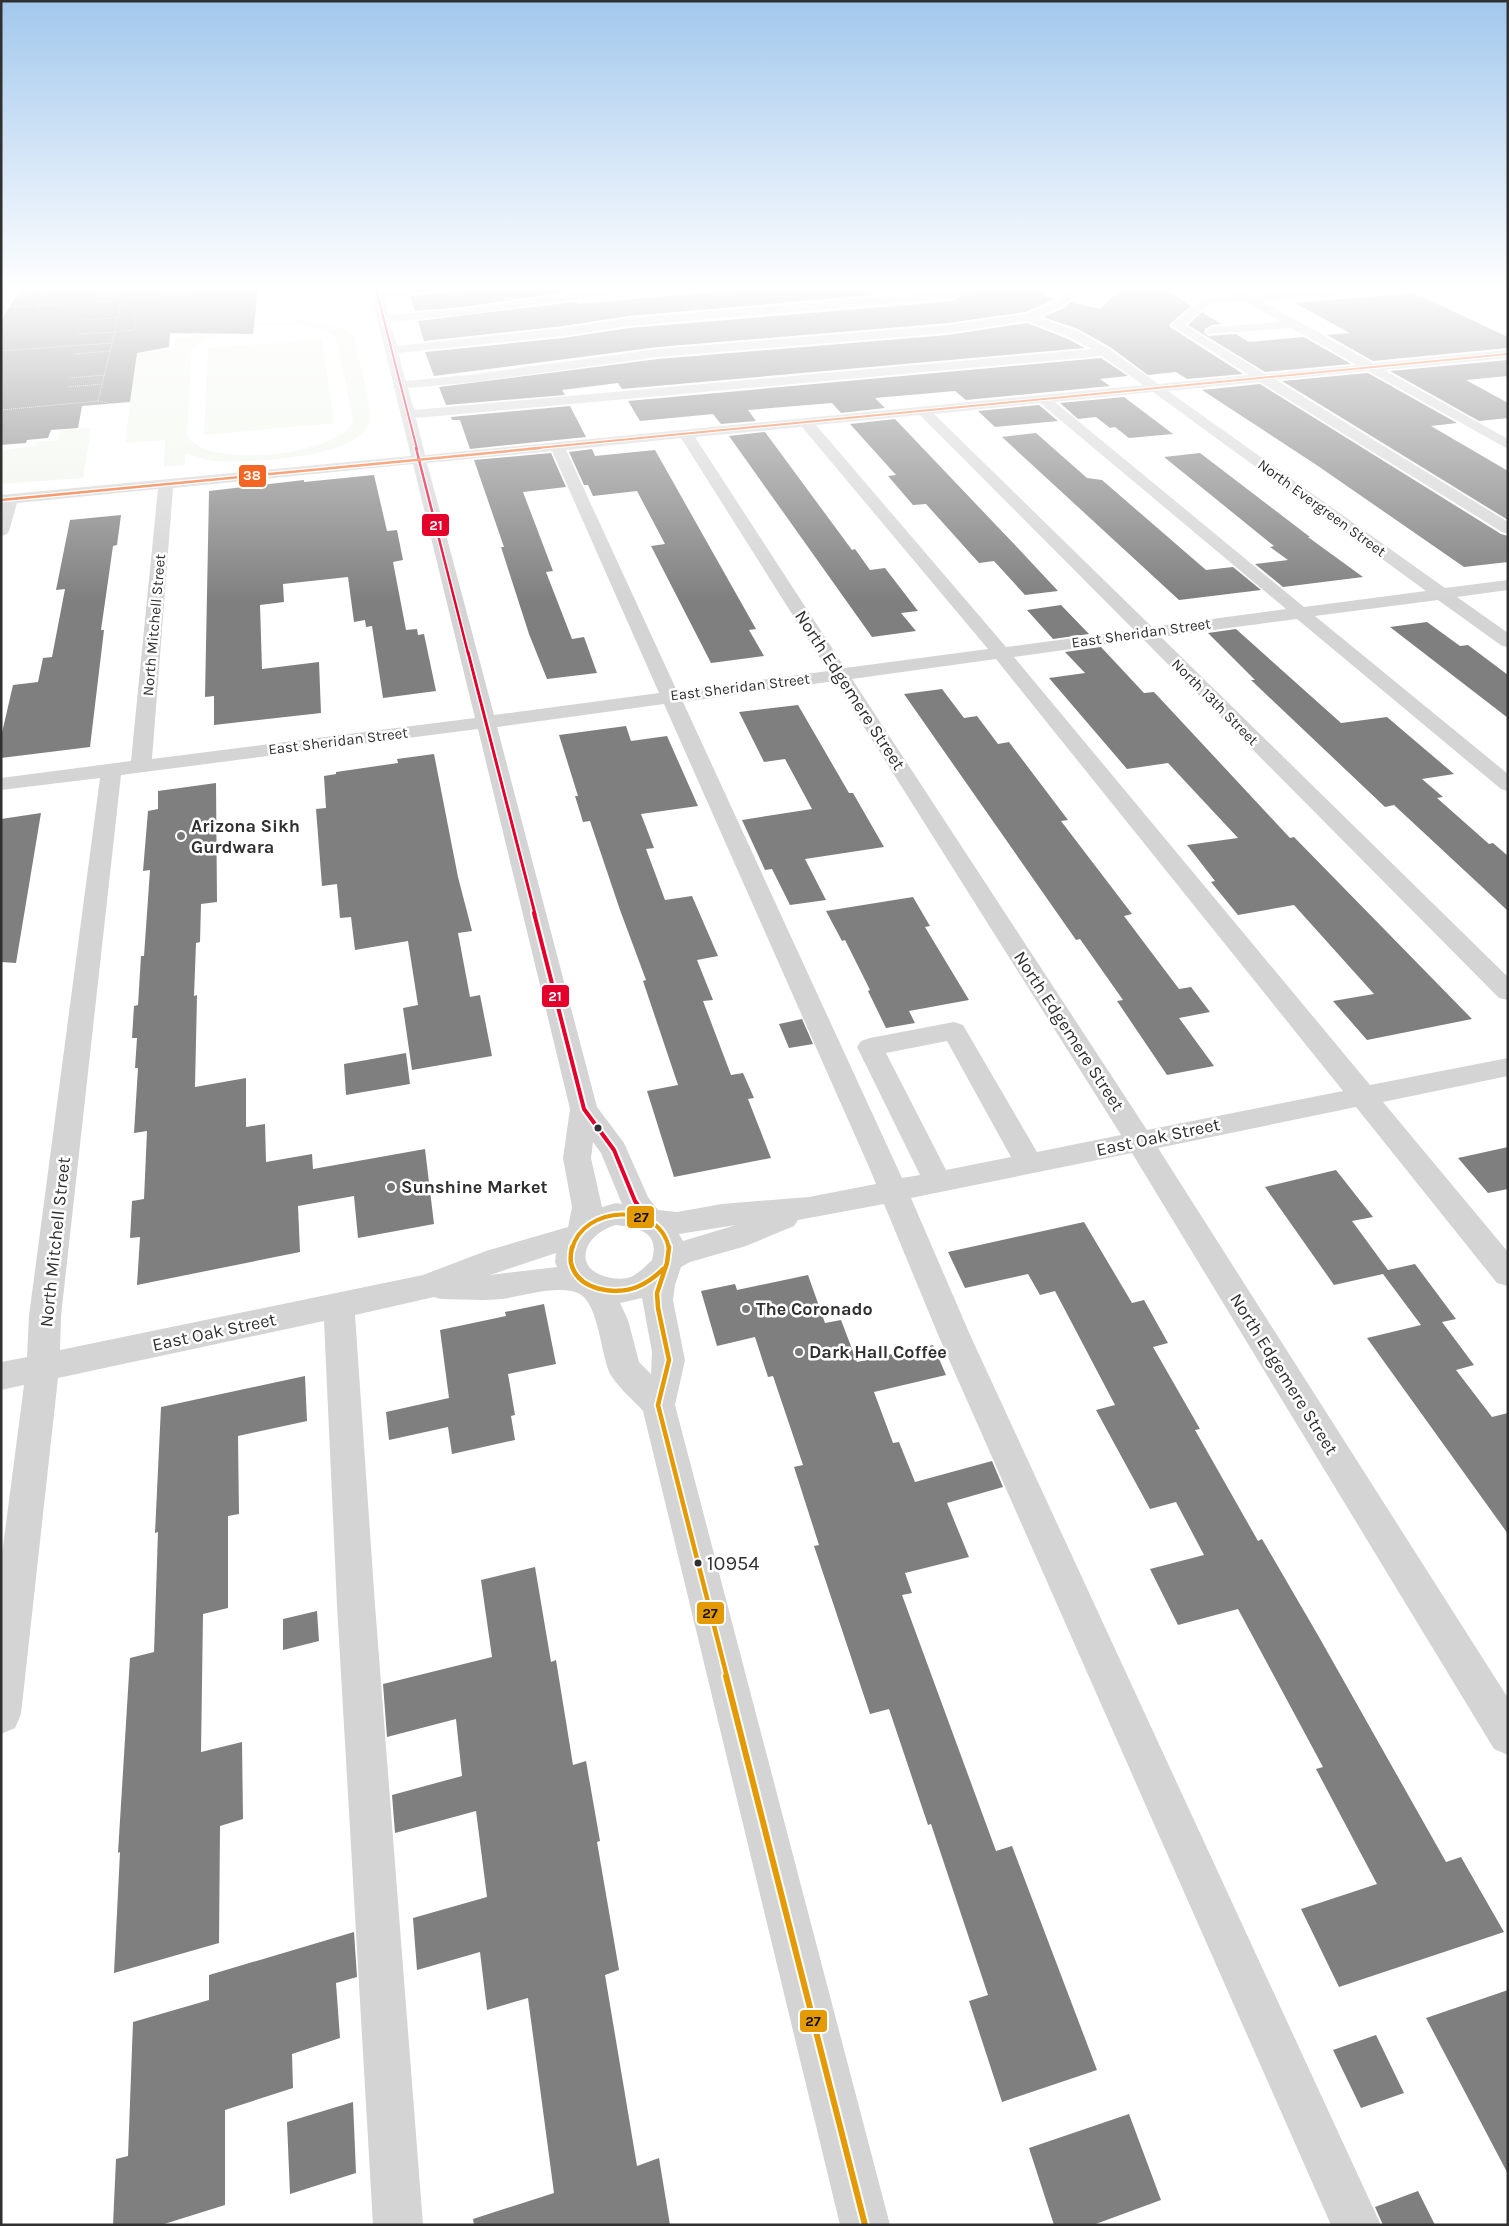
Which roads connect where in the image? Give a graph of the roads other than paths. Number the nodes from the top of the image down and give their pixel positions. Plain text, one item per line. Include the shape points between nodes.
1 (402, 393) edge
2 (653, 393) edge
3 (1105, 393) edge
4 (1162, 393) edge
5 (1288, 393) edge
6 (1416, 393) edge
7 (1043, 399) junction
8 (923, 410) junction
9 (408, 415) junction
10 (806, 422) junction
11 (685, 433) junction
12 (557, 445) junction
13 (1508, 445) edge
14 (419, 458) junction
15 (166, 484) junction
16 (4, 498) edge
17 (1508, 529) edge
18 (1, 530) edge
19 (1508, 585) edge
20 (1442, 594) junction
21 (1299, 613) junction
22 (1145, 632) junction
23 (1508, 642) edge
24 (1001, 653) junction
25 (840, 674) junction
26 (672, 695) junction
27 (486, 721) junction
28 (142, 766) junction
29 (111, 770) junction
30 (1, 784) edge
31 (1508, 785) edge
32 (1508, 992) edge
33 (1508, 1067) edge
34 (1361, 1095) junction
35 (584, 1110) junction
36 (1140, 1142) junction
37 (1029, 1164) junction
38 (938, 1182) junction
39 (893, 1190) junction
40 (809, 1208) junction
41 (649, 1220) junction
42 (580, 1231) junction
43 (665, 1265) junction
44 (1508, 1274) edge
45 (586, 1283) junction
46 (427, 1287) junction
47 (339, 1306) junction
48 (43, 1367) junction
49 (1, 1376) edge
50 (658, 1405) junction
51 (1, 1714) edge
52 (1508, 1735) edge
53 (398, 2225) edge
54 (865, 2225) edge
55 (1356, 2225) edge

1 - 9 street
2 - 9 street
3 - 7 street
4 - 20 street, North Evergreen Street
5 - 17 street
6 - 13 street
7 - 8 street
7 - 21 street
8 - 10 street
8 - 22 street, North 13th Street
9 - 14 street
10 - 11 street
10 - 24 street
11 - 12 street
11 - 25 street, North Edgemere Street
12 - 14 street
12 - 26 street
14 - 15 street
14 - 16 street via 386,457
14 - 27 street
15 - 16 street
15 - 28 street, North Mitchell Street
16 - 18 street
19 - 20 street, East Sheridan Street
20 - 21 street, East Sheridan Street
20 - 23 street, North Evergreen Street
21 - 22 street, East Sheridan Street
21 - 31 street
22 - 24 street, East Sheridan Street
22 - 32 street, North 13th Street
24 - 25 street, East Sheridan Street
24 - 34 street
25 - 26 street, East Sheridan Street
25 - 36 street, North Edgemere Street
26 - 27 street, East Sheridan Street
26 - 39 street
27 - 28 street, East Sheridan Street
27 - 35 street
28 - 29 street, East Sheridan Street
29 - 30 street, East Sheridan Street
29 - 48 street, North Mitchell Street via 45,1316
33 - 34 street, East Oak Street
34 - 36 street, East Oak Street
34 - 44 street
35 - 41 street via 614,1150 635,1201
35 - 42 street via 577,1158 588,1206
36 - 37 street, East Oak Street
36 - 52 street, North Edgemere Street
37 - 38 street, East Oak Street
37 - 38 street via 954,1031 870,1047
38 - 39 street, East Oak Street
39 - 40 street, East Oak Street
39 - 55 street via 955,1337
40 - 41 street, East Oak Street via 722,1215 677,1223
40 - 43 street, East Oak Street via 735,1238 681,1253
41 - 42 street via 631,1214 615,1214 598,1218
41 - 43 street via 663,1231 668,1240 670,1250
42 - 45 street via 570,1247 569,1259 573,1270
42 - 46 street, East Oak Street
43 - 45 street via 655,1278 631,1290 617,1292
43 - 50 street via 657,1301 669,1361
45 - 46 street, East Oak Street via 549,1280 501,1287
45 - 50 street via 605,1305 612,1320 624,1368
46 - 47 street, East Oak Street
47 - 48 street, East Oak Street
47 - 53 street
48 - 49 street, East Oak Street
48 - 51 street, North Mitchell Street
50 - 54 street

